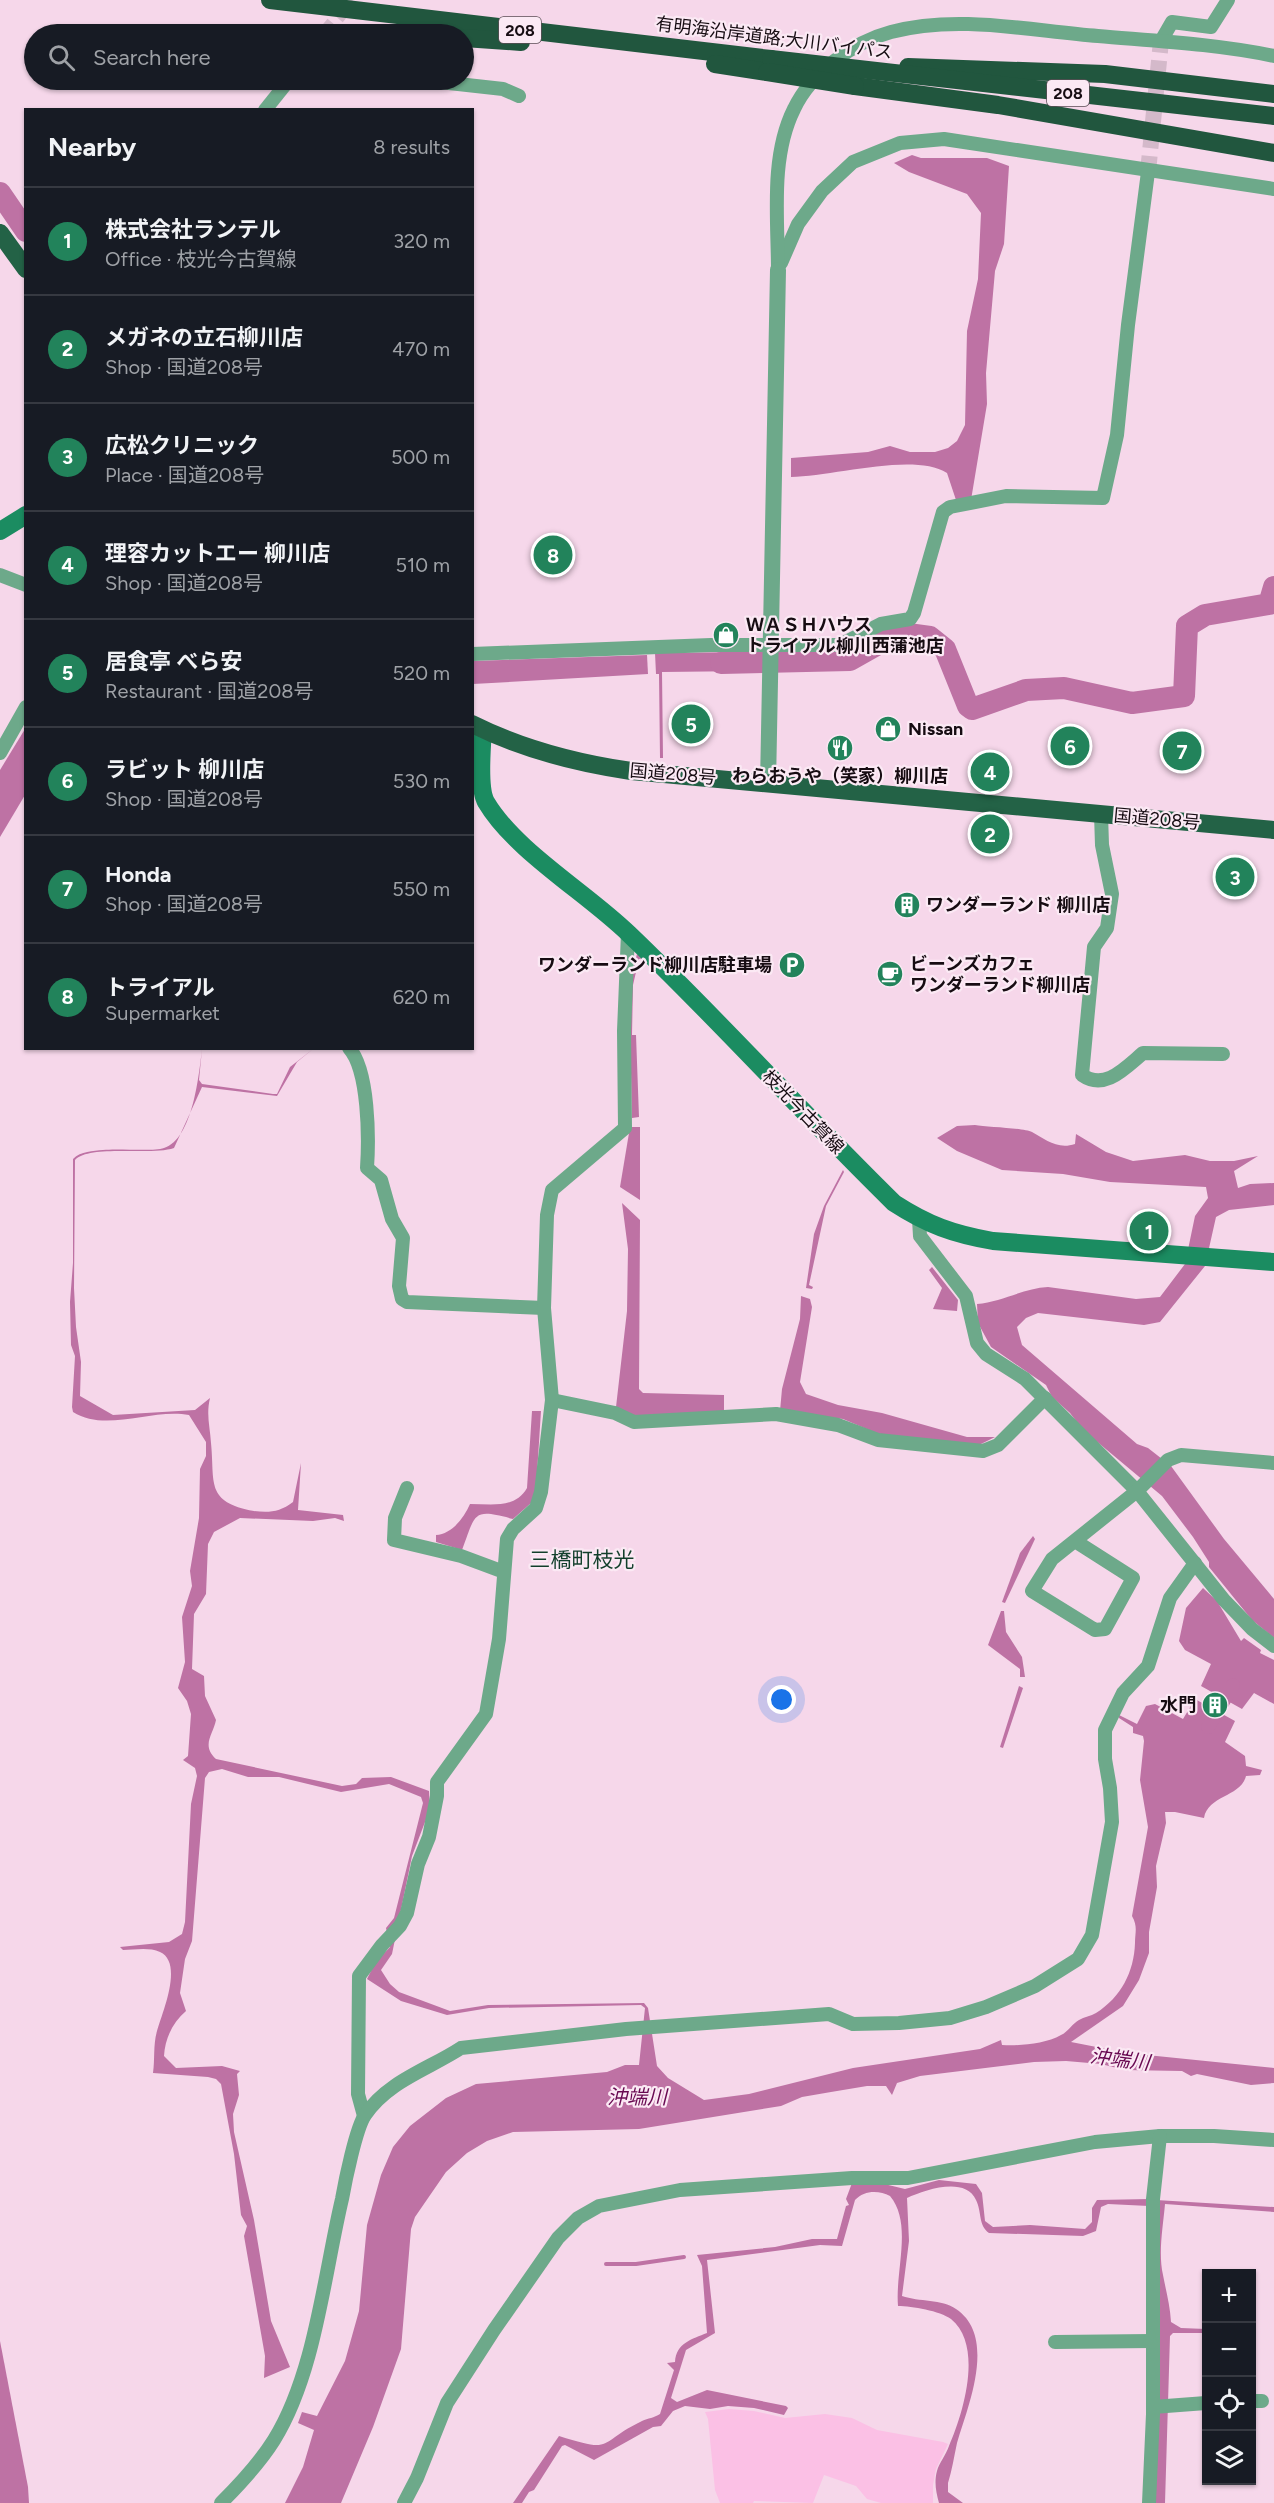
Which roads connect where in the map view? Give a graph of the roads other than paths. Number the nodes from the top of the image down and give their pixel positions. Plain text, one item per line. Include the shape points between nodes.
1 (270, 0) edge
2 (322, 0) edge
3 (1228, 0) edge
4 (406, 17) junction
5 (422, 24) edge
6 (464, 24) edge
7 (474, 25) edge
8 (474, 39) edge
9 (1161, 41) junction
10 (1274, 56) edge
11 (771, 61) junction
12 (908, 67) junction
13 (474, 86) edge
14 (280, 90) edge
15 (1274, 94) edge
16 (519, 96) dead end
17 (267, 108) edge
18 (1274, 109) edge
19 (1274, 116) edge
20 (1274, 153) edge
21 (1148, 172) junction
22 (1274, 189) edge
23 (0, 233) edge
24 (24, 266) edge
25 (778, 270) junction
26 (24, 516) edge
27 (0, 531) edge
28 (0, 575) edge
29 (24, 584) edge
30 (771, 646) junction
31 (474, 654) edge
32 (24, 711) edge
33 (478, 727) edge
34 (0, 753) edge
35 (768, 784) junction
36 (478, 794) edge
37 (1101, 814) junction
38 (1274, 830) edge
39 (628, 933) junction
40 (350, 1050) edge
41 (1223, 1054) dead end
42 (919, 1219) junction
43 (1274, 1262) edge
44 (544, 1308) junction
45 (1046, 1398) junction
46 (552, 1400) junction
47 (1274, 1463) edge
48 (407, 1488) dead end
49 (1137, 1491) junction
50 (1075, 1541) junction
51 (1195, 1563) junction
52 (504, 1572) junction
53 (1274, 1646) edge
54 (364, 2116) junction
55 (1160, 2136) junction
56 (1274, 2140) edge
57 (1055, 2342) dead end
58 (1152, 2342) junction
59 (1202, 2403) edge
60 (1160, 2406) junction
61 (221, 2503) edge
62 (404, 2503) edge
63 (1149, 2503) edge

1 - 4 highway, 有明海沿岸道路;大川バイパス / 208
2 - 11 highway, 有明海沿岸道路;大川バイパス / 208
3 - 9 street via 1211,27 1172,22
4 - 5 highway
4 - 6 highway, 有明海沿岸道路;大川バイパス / 208
7 - 11 highway, 有明海沿岸道路;大川バイパス / 208
8 - 11 highway
9 - 10 street
9 - 25 street via 977,25 932,25 890,32 851,49 820,75 794,109 778,179
11 - 12 highway, 有明海沿岸道路;大川バイパス / 208 via 865,62
11 - 19 highway, 有明海沿岸道路;大川バイパス / 208, bridge
11 - 20 highway, bridge via 855,86 1030,110
12 - 15 highway via 1105,74
12 - 18 highway, 有明海沿岸道路;大川バイパス / 208
13 - 16 street via 503,89
14 - 17 street
21 - 22 street
21 - 25 street via 944,139 900,143 853,162 822,191 798,224
21 - 30 street via 1117,435 1103,498 1006,496 950,507 943,512 915,613 910,619 881,624 840,645
23 - 24 highway
25 - 30 street
26 - 27 main road
28 - 29 street
30 - 31 street
30 - 35 street
32 - 34 street
33 - 35 highway, 国道208号 via 533,749 589,765
33 - 36 main road, 枝光今古賀線
35 - 37 highway, 国道208号
36 - 39 main road, 枝光今古賀線 via 527,848
37 - 38 highway, 国道208号
37 - 41 street via 1102,845 1112,894 1107,928 1094,948 1082,1075 1090,1081 1102,1081 1143,1053
39 - 42 main road, 枝光今古賀線 via 894,1203
39 - 44 street via 625,1128 552,1190 547,1215
40 - 44 street via 358,1062 369,1125 367,1168 381,1180 392,1219 403,1238 399,1286 402,1299
42 - 43 main road, 枝光今古賀線 via 957,1234 993,1241
42 - 45 street via 920,1236 966,1296 977,1343
44 - 46 street
45 - 46 street via 998,1445 983,1451 878,1440 838,1425 776,1414 634,1422 615,1413
45 - 49 street
46 - 52 street via 542,1492 536,1508 507,1539
47 - 49 street via 1181,1455 1168,1460
48 - 52 street via 395,1518 394,1540 461,1556
49 - 50 street
49 - 51 street
50 - 50 street via 1133,1578 1105,1629 1095,1630 1032,1591 1052,1559
51 - 53 street via 1240,1617
51 - 54 street via 1170,1598 1148,1666 1123,1693 1104,1730 1112,1822 1092,1935 1078,1959 1035,1986 950,2018 853,2024 829,2014 626,2029 461,2048 393,2087
52 - 54 street via 499,1639 486,1714 437,1782 429,1837 418,1864 407,1913 359,1976 358,2094
54 - 61 street via 333,2236 312,2343 290,2405 275,2438 257,2464
55 - 56 street
55 - 58 street via 1153,2204
55 - 62 street via 1095,2142 908,2178 680,2190 599,2206 578,2218 558,2238 494,2330 447,2403
57 - 58 street
58 - 60 street
59 - 60 street
60 - 63 street

